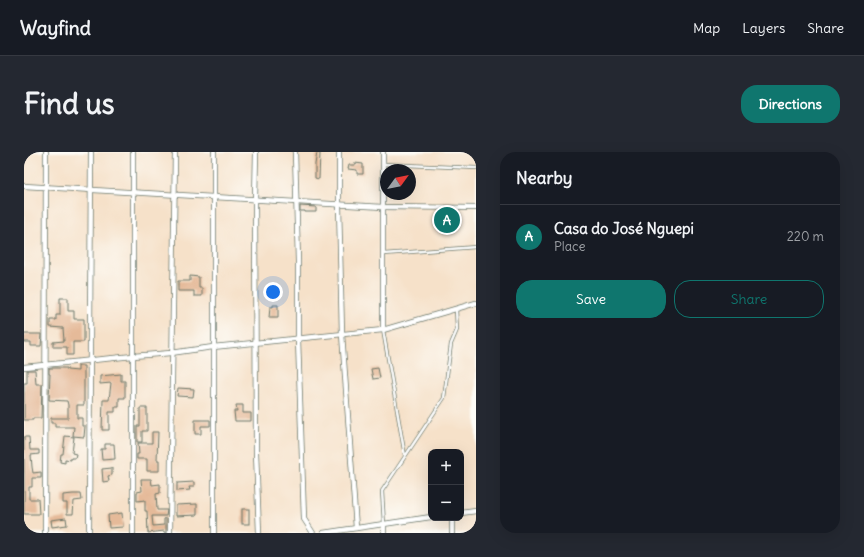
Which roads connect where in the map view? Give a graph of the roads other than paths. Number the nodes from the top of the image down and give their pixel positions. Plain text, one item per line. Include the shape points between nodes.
1 (46, 152) edge
2 (91, 152) edge
3 (133, 152) edge
4 (175, 152) edge
5 (214, 152) edge
6 (256, 152) edge
7 (295, 152) edge
8 (339, 152) edge
9 (383, 152) edge
10 (383, 164) edge
11 (416, 165) edge
12 (476, 168) edge
13 (24, 186) edge
14 (46, 188) junction
15 (91, 190) junction
16 (133, 193) junction
17 (175, 195) junction
18 (215, 197) junction
19 (255, 200) junction
20 (383, 200) edge
21 (296, 202) junction
22 (339, 205) junction
23 (383, 207) junction
24 (476, 208) edge
25 (476, 247) edge
26 (383, 254) junction
27 (476, 303) edge
28 (456, 308) junction
29 (383, 330) junction
30 (342, 334) junction
31 (298, 339) junction
32 (256, 343) junction
33 (214, 347) junction
34 (171, 353) junction
35 (133, 356) junction
36 (90, 360) junction
37 (46, 364) junction
38 (24, 367) edge
39 (405, 456) junction
40 (476, 510) edge
41 (464, 512) edge
42 (428, 517) edge
43 (452, 521) edge
44 (384, 524) junction
45 (356, 528) junction
46 (45, 533) edge
47 (89, 533) edge
48 (133, 533) edge
49 (170, 533) edge
50 (214, 533) edge
51 (259, 533) edge
52 (313, 533) edge
53 (323, 533) edge
54 (384, 533) edge
55 (452, 533) edge

1 - 14 street
2 - 15 street
3 - 16 street
4 - 17 street
5 - 18 street
6 - 19 street
7 - 21 street
8 - 22 street
9 - 10 street
11 - 12 lane
13 - 14 street
14 - 15 street
14 - 37 street
15 - 16 street
15 - 36 street
16 - 17 street
16 - 35 street
17 - 18 street
17 - 34 street
18 - 19 street
18 - 33 street
19 - 21 street
19 - 32 street
20 - 23 street
21 - 22 street
21 - 31 street
22 - 23 street
22 - 30 street
23 - 24 street
23 - 26 street
25 - 26 lane
26 - 29 street
27 - 28 street
28 - 29 street
28 - 39 lane via 457,330 451,344 444,398
29 - 30 street
29 - 39 lane
30 - 31 street
30 - 45 street
31 - 32 street
31 - 52 street via 304,518
32 - 33 street
32 - 51 street
33 - 34 street
33 - 50 street
34 - 35 street
34 - 49 street
35 - 36 street
35 - 48 street
36 - 37 street
36 - 47 street
37 - 38 street
37 - 46 street
39 - 44 lane via 382,490
40 - 41 street
42 - 44 street
43 - 55 street
44 - 45 street
44 - 54 street
45 - 53 street

